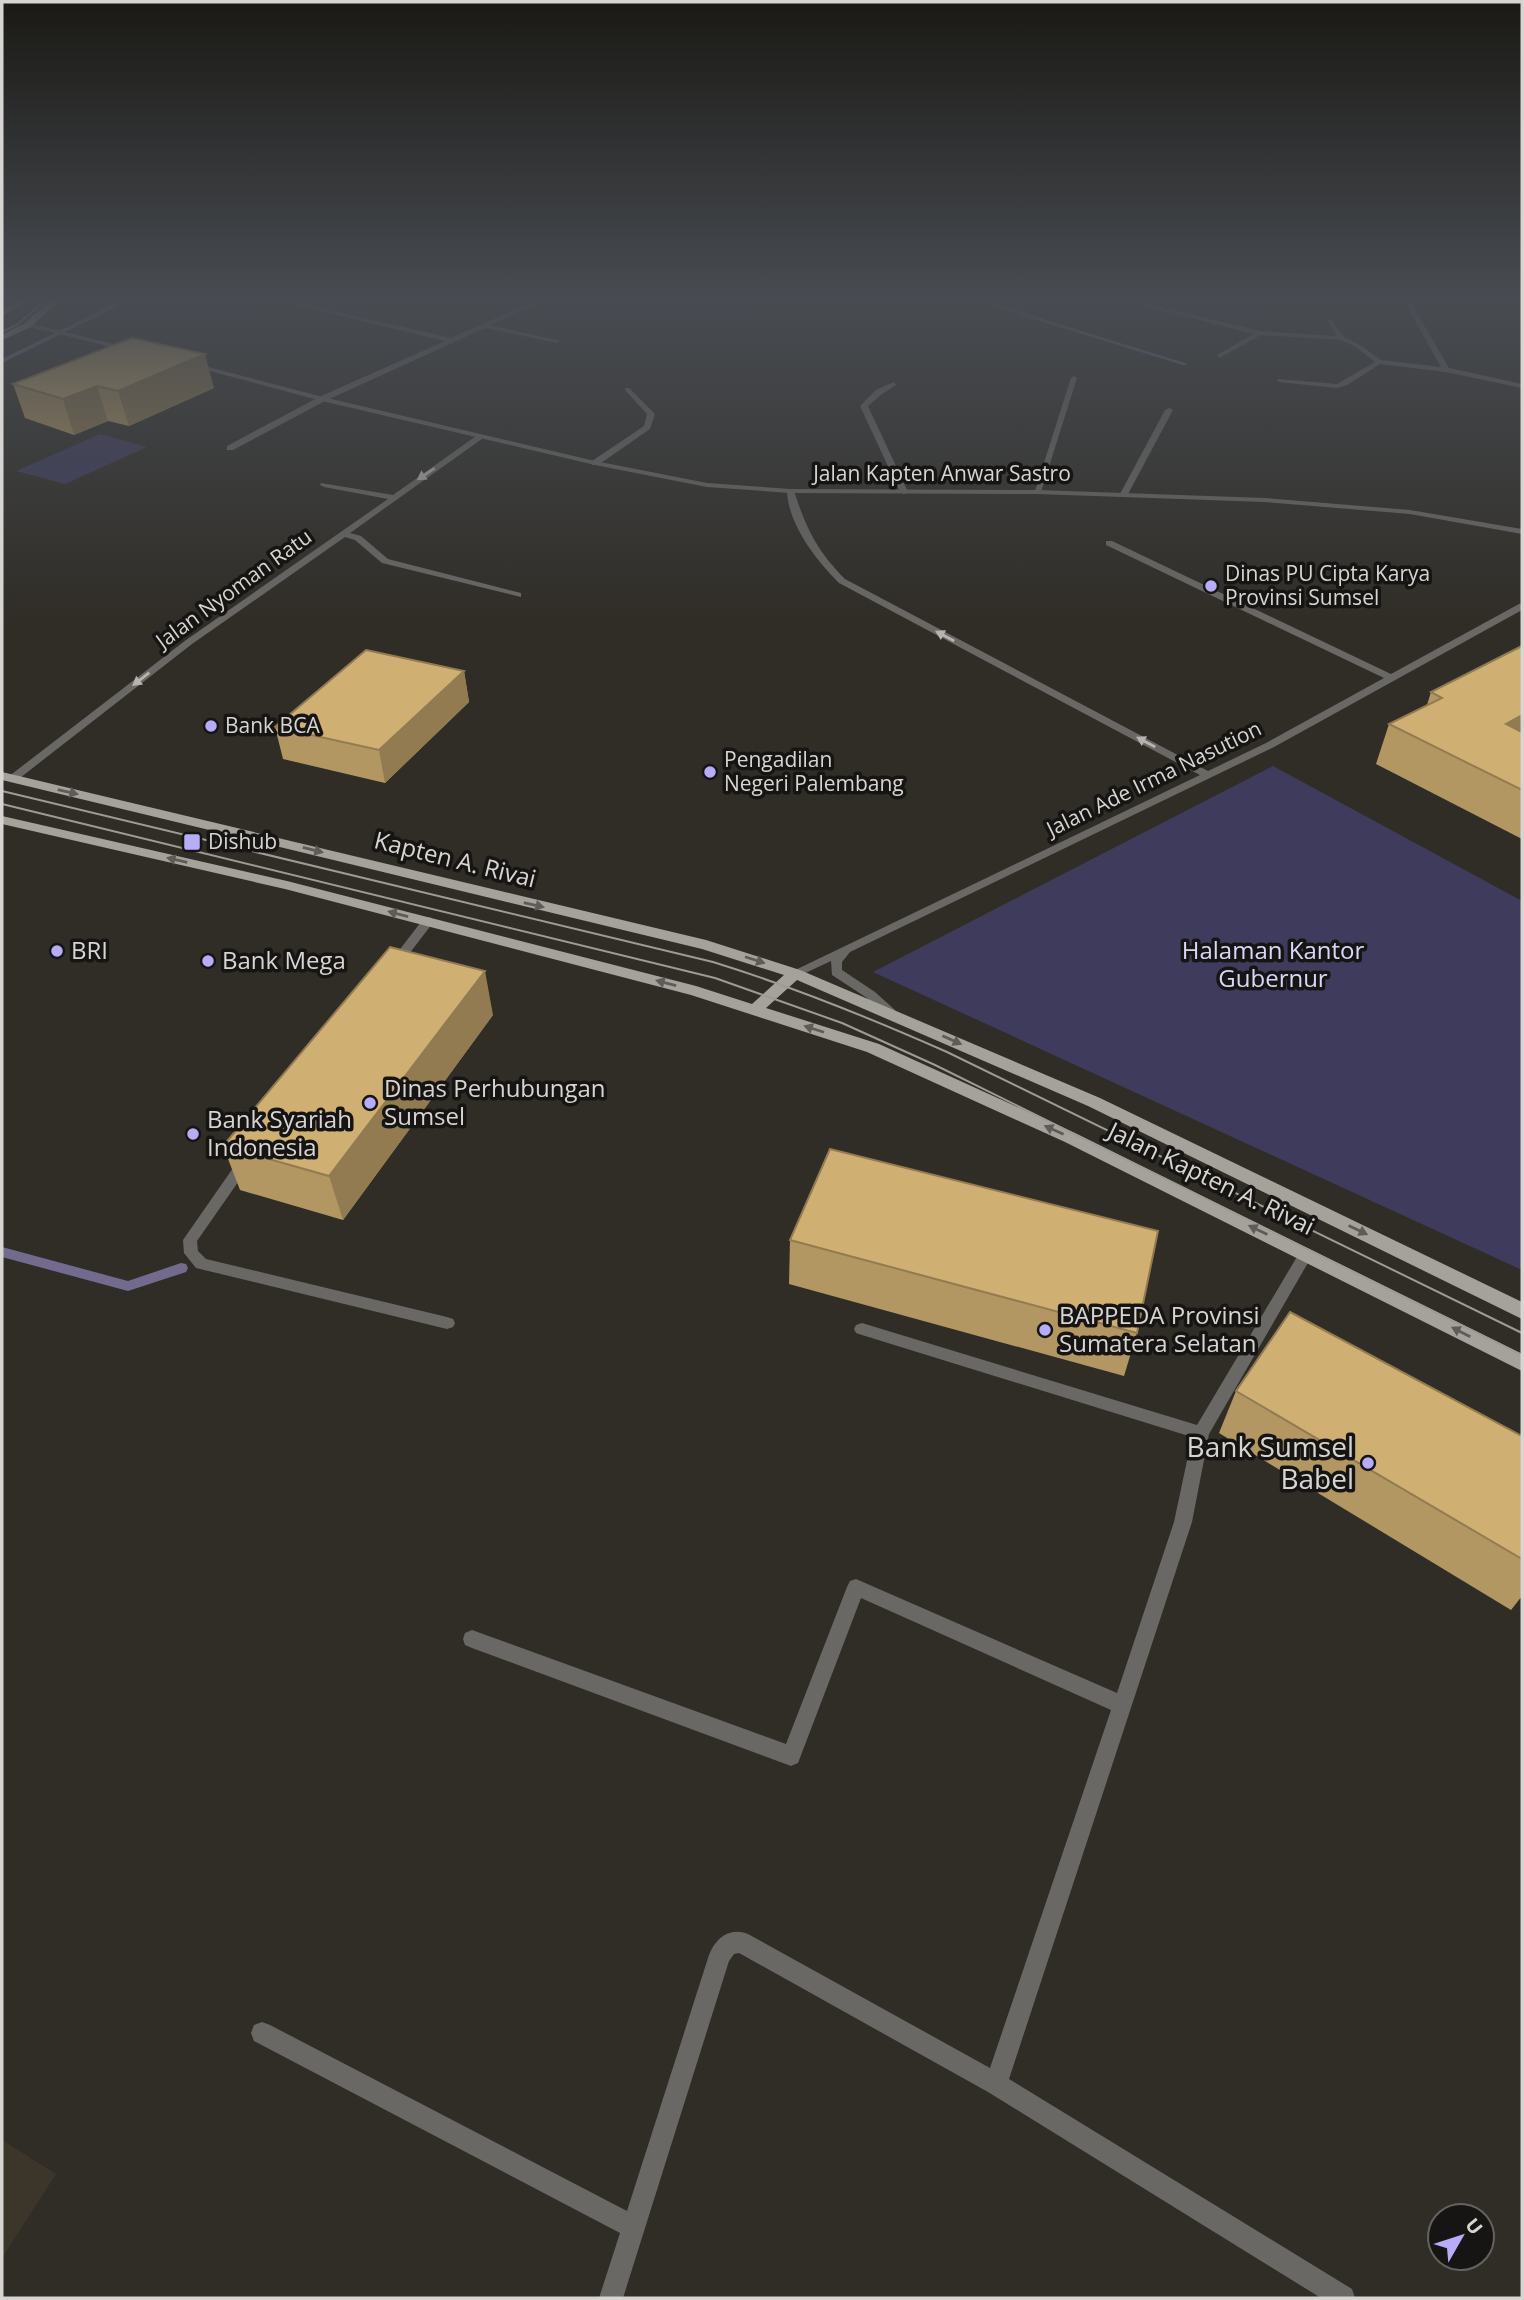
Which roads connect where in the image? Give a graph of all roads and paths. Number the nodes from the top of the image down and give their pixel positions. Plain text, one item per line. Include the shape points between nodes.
1 (309, 406) edge
2 (355, 406) edge
3 (644, 406) edge
4 (865, 406) edge
5 (1065, 406) edge
6 (1169, 410) dead end
7 (482, 436) junction
8 (230, 448) dead end
9 (595, 463) junction
10 (324, 485) dead end
11 (790, 491) junction
12 (904, 492) junction
13 (1037, 492) junction
14 (1125, 494) junction
15 (392, 498) junction
16 (342, 533) junction
17 (1522, 533) edge
18 (1109, 543) dead end
19 (518, 595) dead end
20 (1522, 606) edge
21 (1391, 678) junction
22 (1207, 774) junction
23 (7, 777) edge
24 (2, 820) edge
25 (428, 922) junction
26 (844, 951) junction
27 (795, 973) junction
28 (385, 976) edge
29 (755, 1010) junction
30 (890, 1013) junction
31 (252, 1152) edge
32 (1306, 1254) junction
33 (1522, 1311) edge
34 (446, 1323) dead end
35 (862, 1329) dead end
36 (1522, 1363) edge
37 (1201, 1433) junction
38 (472, 1639) dead end
39 (1122, 1705) junction
40 (262, 2033) dead end
41 (996, 2084) junction
42 (634, 2228) junction
43 (611, 2298) edge
44 (1343, 2298) edge

1 - 8 street
2 - 7 street, Jalan Kapten Anwar Sastro
3 - 9 street via 651,414 646,427
4 - 12 street
5 - 13 street
6 - 14 street
7 - 9 street, Jalan Kapten Anwar Sastro
7 -> 15 street, Jalan Nyoman Ratu
9 - 11 street, Jalan Kapten Anwar Sastro via 707,485
10 - 15 street
11 - 12 street, Jalan Kapten Anwar Sastro
22 -> 11 street via 842,581 806,539
12 - 13 street, Jalan Kapten Anwar Sastro
13 - 14 street, Jalan Kapten Anwar Sastro
14 - 17 street, Jalan Kapten Anwar Sastro via 1363,507
15 - 16 street, Jalan Nyoman Ratu
16 - 19 street via 358,538 385,562
16 -> 23 street, Jalan Nyoman Ratu
18 - 21 street
20 - 21 street, Jalan Ade Irma Nasution
21 - 22 street, Jalan Ade Irma Nasution
22 - 26 street, Jalan Ade Irma Nasution
23 -> 27 main road, Kapten A. Rivai via 706,945
25 -> 24 main road
25 - 28 street
29 -> 25 main road
26 - 27 street, Jalan Ade Irma Nasution
26 - 30 street via 836,962 836,972
27 - 29 main road
27 - 30 main road, Kapten A. Rivai
32 -> 29 main road, Jalan Kapten A. Rivai via 1071,1138 873,1048
30 -> 33 main road, Jalan Kapten A. Rivai via 1094,1102
31 - 34 street via 190,1240 191,1253 201,1264
36 -> 32 main road, Jalan Kapten A. Rivai
32 - 37 street
35 - 37 street
37 - 39 street via 1183,1522
38 - 39 street via 791,1756 855,1587
39 - 41 street
40 - 42 street
41 - 42 street via 740,1942 728,1944 720,1955
41 - 44 street
42 - 43 street

